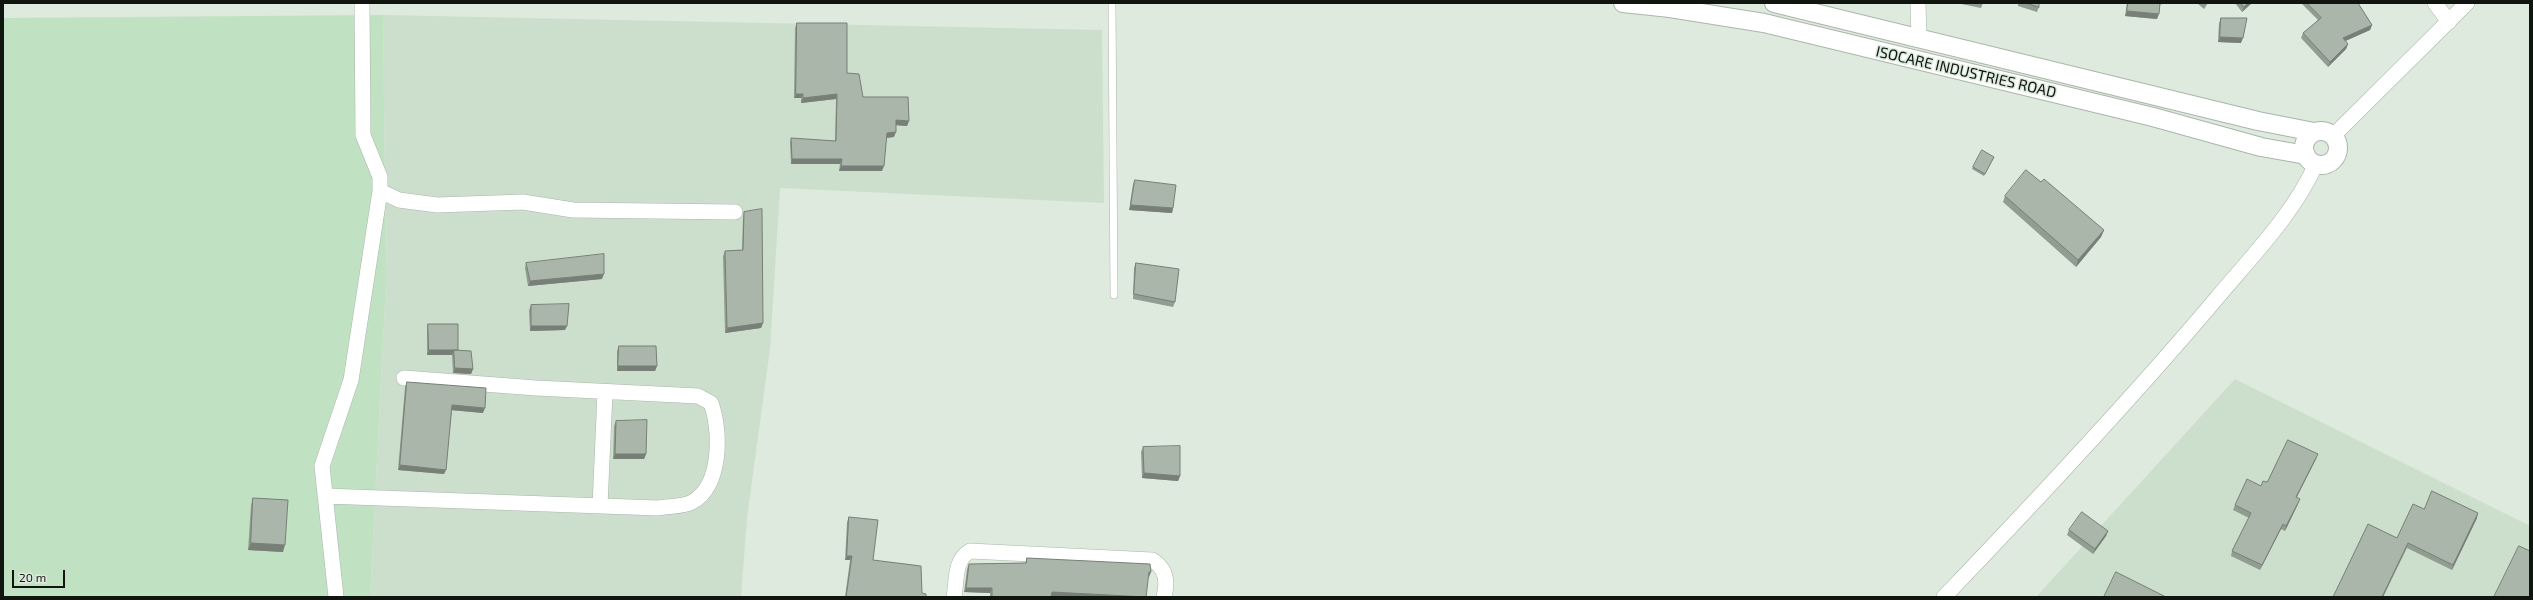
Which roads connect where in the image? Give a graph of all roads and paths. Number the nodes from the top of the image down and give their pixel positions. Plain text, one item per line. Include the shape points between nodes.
1 (362, 3) edge
2 (1112, 3) edge
3 (1623, 3) edge
4 (1774, 3) edge
5 (1918, 3) edge
6 (2434, 3) edge
7 (2467, 3) edge
8 (2449, 22) junction
9 (1919, 37) junction
10 (2314, 132) junction
11 (2334, 136) junction
12 (2311, 159) junction
13 (380, 191) junction
14 (735, 212) dead end
15 (1114, 295) dead end
16 (404, 378) dead end
17 (605, 392) junction
18 (325, 496) junction
19 (600, 506) junction
20 (336, 597) edge
21 (954, 597) edge
22 (1164, 597) edge
23 (1944, 597) edge

1 - 13 street via 363,135 380,176
2 - 15 lane
3 - 12 street, ISOCARE INDUSTRIES ROAD via 1764,24 2153,117
4 - 9 street, ISOCARE INDUSTRIES ROAD
5 - 9 street
6 - 8 street
7 - 8 street
8 - 11 street
9 - 10 street, ISOCARE INDUSTRIES ROAD via 2258,121
10 - 11 street via 2325,131
10 - 12 street via 2306,140
11 - 12 street via 2338,146 2336,155 2326,164
12 - 23 street via 2304,190 2287,215 2183,338
13 - 14 street via 399,200 436,205 515,202 573,210
13 - 18 street via 351,380 322,466
16 - 17 street
17 - 19 street
17 - 19 street via 698,396 711,403 717,417 719,442 711,476 704,491 691,503 658,508
18 - 19 street
18 - 20 street
21 - 22 street via 959,563 963,555 970,551 1152,560 1162,566 1165,575

